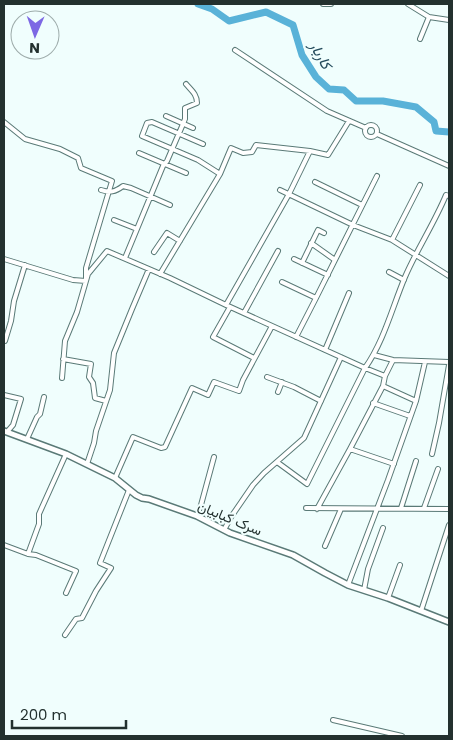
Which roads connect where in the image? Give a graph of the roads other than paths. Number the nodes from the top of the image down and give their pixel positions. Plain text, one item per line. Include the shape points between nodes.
1 (323, 4) edge
2 (331, 4) edge
3 (408, 4) edge
4 (420, 4) edge
5 (417, 9) junction
6 (429, 17) junction
7 (449, 20) edge
8 (420, 39) dead end
9 (235, 50) dead end
10 (186, 84) dead end
11 (166, 116) dead end
12 (349, 121) junction
13 (4, 122) edge
14 (183, 124) junction
15 (192, 128) dead end
16 (366, 128) junction
17 (178, 133) junction
18 (376, 134) junction
19 (203, 144) dead end
20 (172, 149) junction
21 (310, 151) junction
22 (139, 153) dead end
23 (164, 164) junction
24 (449, 166) edge
25 (186, 173) dead end
26 (220, 174) junction
27 (377, 176) dead end
28 (315, 182) dead end
29 (420, 185) dead end
30 (101, 190) dead end
31 (280, 190) dead end
32 (109, 193) junction
33 (289, 194) junction
34 (150, 196) junction
35 (449, 196) edge
36 (170, 205) dead end
37 (362, 205) junction
38 (114, 220) dead end
39 (353, 225) junction
40 (137, 229) junction
41 (324, 233) dead end
42 (180, 240) junction
43 (392, 240) junction
44 (311, 243) junction
45 (278, 251) dead end
46 (154, 252) dead end
47 (415, 255) junction
48 (124, 258) junction
49 (4, 259) edge
50 (294, 259) dead end
51 (335, 260) junction
52 (302, 263) junction
53 (25, 265) junction
54 (149, 269) junction
55 (389, 272) dead end
56 (160, 274) junction
57 (328, 275) junction
58 (449, 276) edge
59 (404, 280) junction
60 (86, 281) junction
61 (282, 282) dead end
62 (349, 293) dead end
63 (316, 298) junction
64 (228, 306) junction
65 (244, 314) junction
66 (272, 326) junction
67 (296, 337) junction
68 (5, 340) dead end
69 (325, 350) junction
70 (374, 355) junction
71 (341, 357) junction
72 (63, 358) junction
73 (254, 358) junction
74 (394, 360) junction
75 (425, 362) junction
76 (449, 363) edge
77 (365, 368) junction
78 (385, 376) junction
79 (267, 377) dead end
80 (62, 378) dead end
81 (282, 382) junction
82 (383, 386) junction
83 (278, 392) dead end
84 (4, 395) edge
85 (44, 397) dead end
86 (416, 400) junction
87 (106, 401) junction
88 (321, 401) junction
89 (373, 403) junction
90 (410, 416) junction
91 (6, 432) edge
92 (28, 439) junction
93 (350, 450) junction
94 (66, 454) junction
95 (432, 454) dead end
96 (214, 457) dead end
97 (416, 461) dead end
98 (277, 462) junction
99 (87, 464) junction
100 (394, 464) junction
101 (438, 469) dead end
102 (115, 478) junction
103 (129, 490) junction
104 (306, 508) dead end
105 (317, 508) junction
106 (377, 508) junction
107 (401, 508) junction
108 (424, 508) junction
109 (341, 509) junction
110 (449, 509) edge
111 (197, 516) junction
112 (449, 525) edge
113 (383, 528) dead end
114 (224, 530) junction
115 (4, 545) edge
116 (324, 546) dead end
117 (28, 554) junction
118 (400, 565) dead end
119 (348, 585) junction
120 (364, 590) junction
121 (66, 593) dead end
122 (388, 598) junction
123 (421, 611) junction
124 (449, 622) edge
125 (65, 635) dead end
126 (334, 720) dead end
127 (399, 736) edge

1 - 2 street
3 - 5 street
4 - 5 street
5 - 6 street
6 - 7 street
6 - 8 street
9 - 12 street via 327,111
10 - 14 street via 197,102 185,108
11 - 14 street
12 - 16 street
12 - 21 street via 328,155
13 - 32 street via 25,139 78,158 82,168 108,178 112,181
14 - 15 street
14 - 17 street
16 - 18 street via 373,126
16 - 18 street via 368,136
17 - 19 street
17 - 20 street
17 - 20 street via 152,122 147,124 142,136
18 - 24 street
20 - 23 street
20 - 26 street
21 - 26 street via 256,145 252,152 243,153 231,148
21 - 33 street
22 - 23 street
23 - 25 street
23 - 34 street
26 - 42 street
27 - 37 street
28 - 37 street
29 - 43 street
30 - 32 street
31 - 33 street
32 - 34 street via 123,186
32 - 60 street via 86,268
33 - 39 street
33 - 64 street
34 - 36 street
34 - 40 street
35 - 47 street via 446,196
37 - 39 street
38 - 40 street
39 - 43 street
39 - 51 street
40 - 48 street
41 - 44 street via 318,230
42 - 46 street via 167,233
42 - 56 street
43 - 47 street
44 - 51 street
44 - 52 street
45 - 65 street
47 - 58 street
47 - 59 street
48 - 54 street
48 - 60 street via 107,251
49 - 53 street
50 - 52 street
51 - 57 street
52 - 57 street
53 - 60 street
53 - 68 street
54 - 56 street
54 - 87 street via 114,353
55 - 59 street
56 - 64 street
57 - 63 street
59 - 70 street
60 - 72 street via 65,341
61 - 63 street
62 - 69 street
63 - 67 street
64 - 65 street
64 - 73 street via 213,337
65 - 66 street
66 - 67 street
66 - 73 street
67 - 69 street
69 - 71 street
70 - 74 street
70 - 77 street
71 - 77 street
71 - 88 street
72 - 80 street
72 - 87 street via 91,364 89,377 95,398
73 - 102 street via 239,391 214,382 208,394 192,388 165,447 133,437
74 - 75 street
74 - 78 street
75 - 76 street
75 - 86 street
76 - 95 street
77 - 78 street
77 - 98 street via 307,484
78 - 82 street
79 - 81 street
81 - 83 street
81 - 88 street
82 - 86 street
82 - 89 street
84 - 91 street via 21,399 13,424
85 - 92 street
86 - 90 street
87 - 99 street
88 - 98 street via 304,438
89 - 90 street
89 - 93 street
90 - 100 street
91 - 92 street, سرک کبابیان
92 - 94 street, سرک کبابیان
93 - 100 street
93 - 105 street
94 - 99 street, سرک کبابیان
94 - 117 street via 39,514 39,524
96 - 111 street
97 - 107 street
98 - 114 street via 253,484
99 - 102 street, سرک کبابیان
100 - 106 street
101 - 108 street
102 - 103 street, سرک کبابیان
103 - 111 street, سرک کبابیان via 142,498
103 - 125 street via 100,563 111,568 82,618 76,619
104 - 105 street
105 - 109 street
106 - 107 street
106 - 109 street
106 - 119 street
107 - 108 street
108 - 110 street
109 - 116 street
111 - 114 street, سرک کبابیان
112 - 123 street
113 - 120 street
114 - 119 street, سرک کبابیان via 293,555
115 - 117 street
117 - 121 street via 76,571
118 - 122 street
119 - 120 street, سرک کبابیان
120 - 122 street, سرک کبابیان
122 - 123 street, سرک کبابیان
123 - 124 street, سرک کبابیان
126 - 127 street

